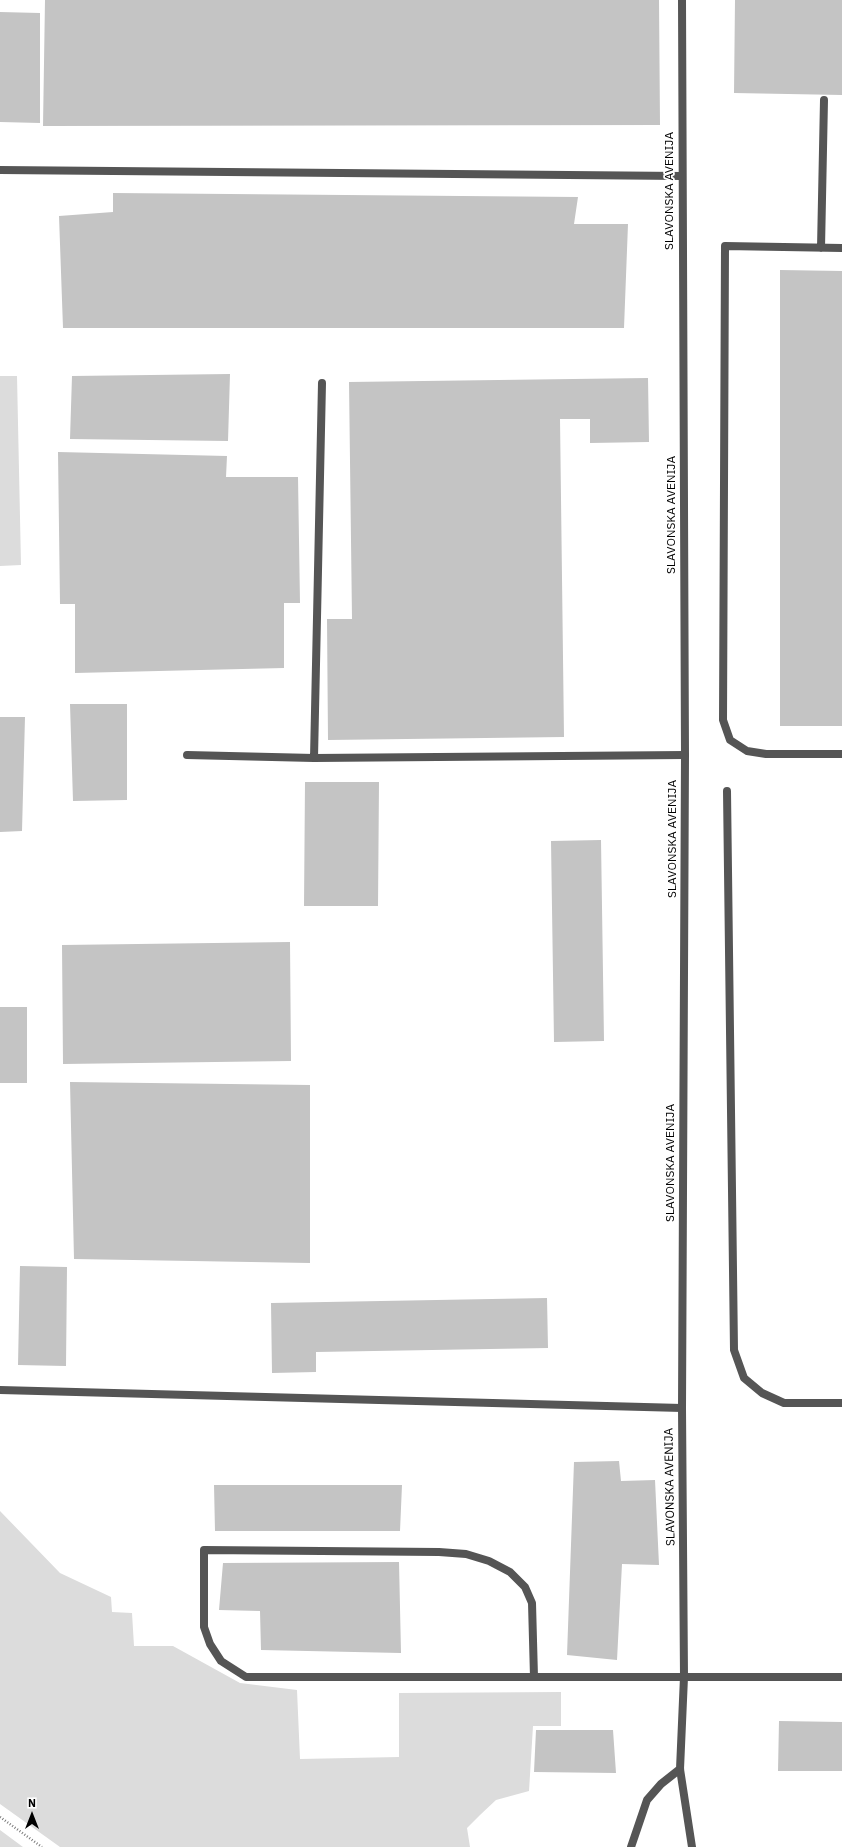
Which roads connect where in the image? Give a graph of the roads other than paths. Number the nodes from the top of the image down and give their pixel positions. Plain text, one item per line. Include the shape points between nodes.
1 (682, 0) edge
2 (824, 100) dead end
3 (0, 170) edge
4 (682, 176) junction
5 (821, 248) junction
6 (842, 248) edge
7 (322, 383) dead end
8 (842, 754) edge
9 (187, 755) dead end
10 (685, 755) junction
11 (314, 758) junction
12 (727, 792) dead end
13 (0, 1390) edge
14 (842, 1403) edge
15 (682, 1408) junction
16 (534, 1677) junction
17 (684, 1677) junction
18 (842, 1677) edge
19 (680, 1769) junction
20 (631, 1847) edge
21 (692, 1847) edge

1 - 4 street, SLAVONSKA AVENIJA
2 - 5 street
3 - 4 street
4 - 10 street, SLAVONSKA AVENIJA
5 - 6 street
5 - 8 street via 725,246 723,720 730,740 747,751 766,754
7 - 11 street
9 - 11 street
10 - 11 street
10 - 15 street, SLAVONSKA AVENIJA
12 - 14 street via 734,1350 744,1378 762,1393 784,1403
13 - 15 street
15 - 17 street, SLAVONSKA AVENIJA
16 - 16 street via 246,1677 221,1661 210,1644 204,1627 204,1550 440,1552 466,1554 489,1561 510,1572 526,1587 532,1603
16 - 17 street
17 - 18 street
17 - 19 street, SLAVONSKA AVENIJA
19 - 20 street via 661,1784 647,1800
19 - 21 street, SLAVONSKA AVENIJA

